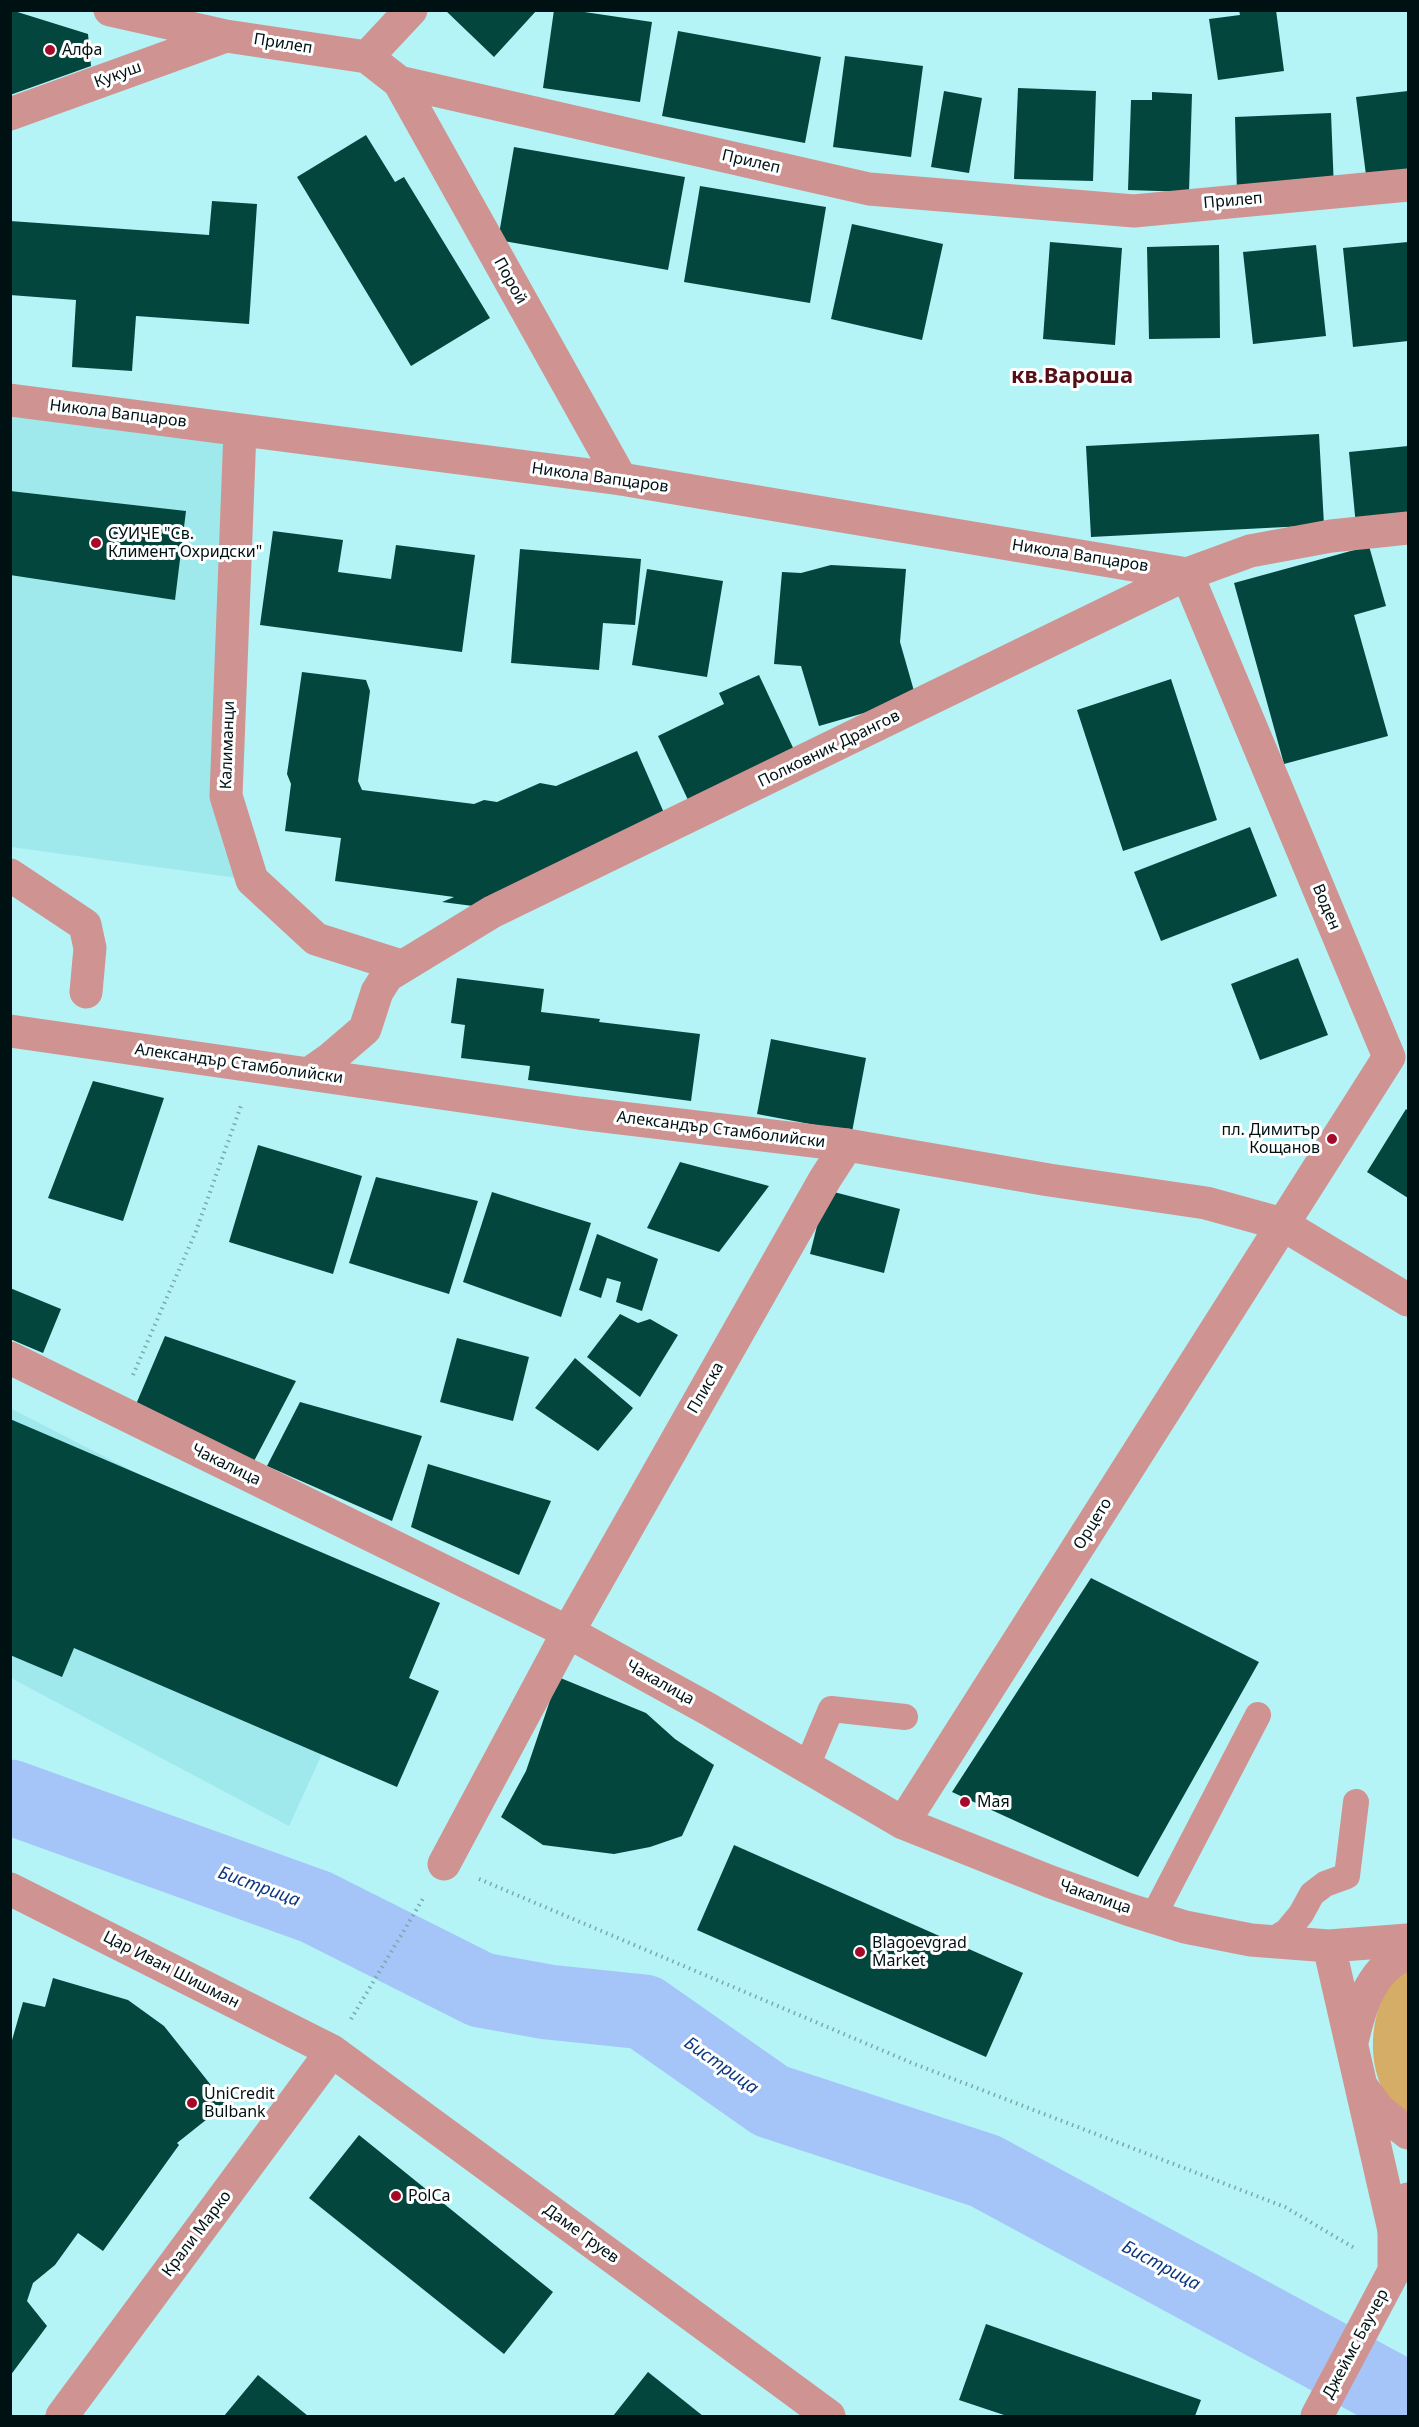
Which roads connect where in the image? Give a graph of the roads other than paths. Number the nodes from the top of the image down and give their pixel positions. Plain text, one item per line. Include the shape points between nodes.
1 (110, 10) edge
2 (411, 10) edge
3 (226, 36) junction
4 (367, 57) junction
5 (399, 82) junction
6 (10, 114) edge
7 (1408, 185) edge
8 (10, 400) edge
9 (240, 430) junction
10 (621, 479) junction
11 (1408, 528) edge
12 (1187, 574) junction
13 (10, 875) edge
14 (401, 966) junction
15 (86, 992) dead end
16 (10, 1031) edge
17 (1399, 1063) edge
18 (309, 1073) junction
19 (847, 1145) junction
20 (1282, 1224) junction
21 (1408, 1300) edge
22 (10, 1358) edge
23 (568, 1632) junction
24 (1258, 1715) dead end
25 (905, 1717) dead end
26 (807, 1766) junction
27 (1356, 1802) dead end
28 (903, 1823) junction
29 (444, 1864) road end
30 (10, 1889) edge
31 (1153, 1917) junction
32 (1408, 1940) edge
33 (1271, 1941) junction
34 (1329, 1946) junction
35 (1408, 1954) edge
36 (1351, 2047) junction
37 (332, 2050) junction
38 (1359, 2084) junction
39 (1408, 2133) edge
40 (1408, 2199) edge
41 (1394, 2230) junction
42 (1401, 2266) edge
43 (62, 2416) edge
44 (830, 2416) edge
45 (1317, 2416) edge

1 - 3 street, Прилеп
2 - 4 street
3 - 4 street, Прилеп
3 - 6 street, Кукуш
4 - 5 street, Прилеп
5 - 7 street, Прилеп via 869,189 1134,210
5 - 10 street, Порой
8 - 9 street, Никола Вапцаров
9 - 10 street, Никола Вапцаров
9 - 14 street, Калиманци via 226,796 252,880 316,939
10 - 12 street, Никола Вапцаров
11 - 12 street, Полковник Дрангов via 1250,550
12 - 14 street, Полковник Дрангов via 492,912
12 - 17 street, Воден
13 - 15 street via 85,925 90,948
14 - 18 street, Полковник Дрангов via 387,976 377,992 365,1029
16 - 18 street, Александър Стамболийски
17 - 20 street, Воден
18 - 19 street, Александър Стамболийски via 579,1113
19 - 20 street, Александър Стамболийски via 1206,1203
19 - 23 street, Плиска
20 - 21 street, Александър Стамболийски
20 - 28 street, Орцето
22 - 23 street, Чакалица
23 - 26 street, Чакалица
23 - 29 street, Плиска
24 - 31 lane
25 - 26 lane via 831,1708
26 - 28 street, Чакалица
27 - 33 lane via 1347,1876 1312,1894 1294,1923
28 - 31 street, Чакалица via 1051,1882
30 - 37 street, Цар Иван Шишман
31 - 33 street, Чакалица via 1251,1940
32 - 34 street, Чакалица
33 - 34 street, Чакалица
34 - 36 street
35 - 36 street via 1385,1966 1371,1986
36 - 38 street
37 - 43 street, Крали Марко
37 - 44 street, Даме Груев
38 - 39 street via 1379,2110
38 - 41 street
40 - 41 street, Джеймс Баучер
41 - 42 street, Джеймс Баучер
42 - 45 street, Джеймс Баучер

